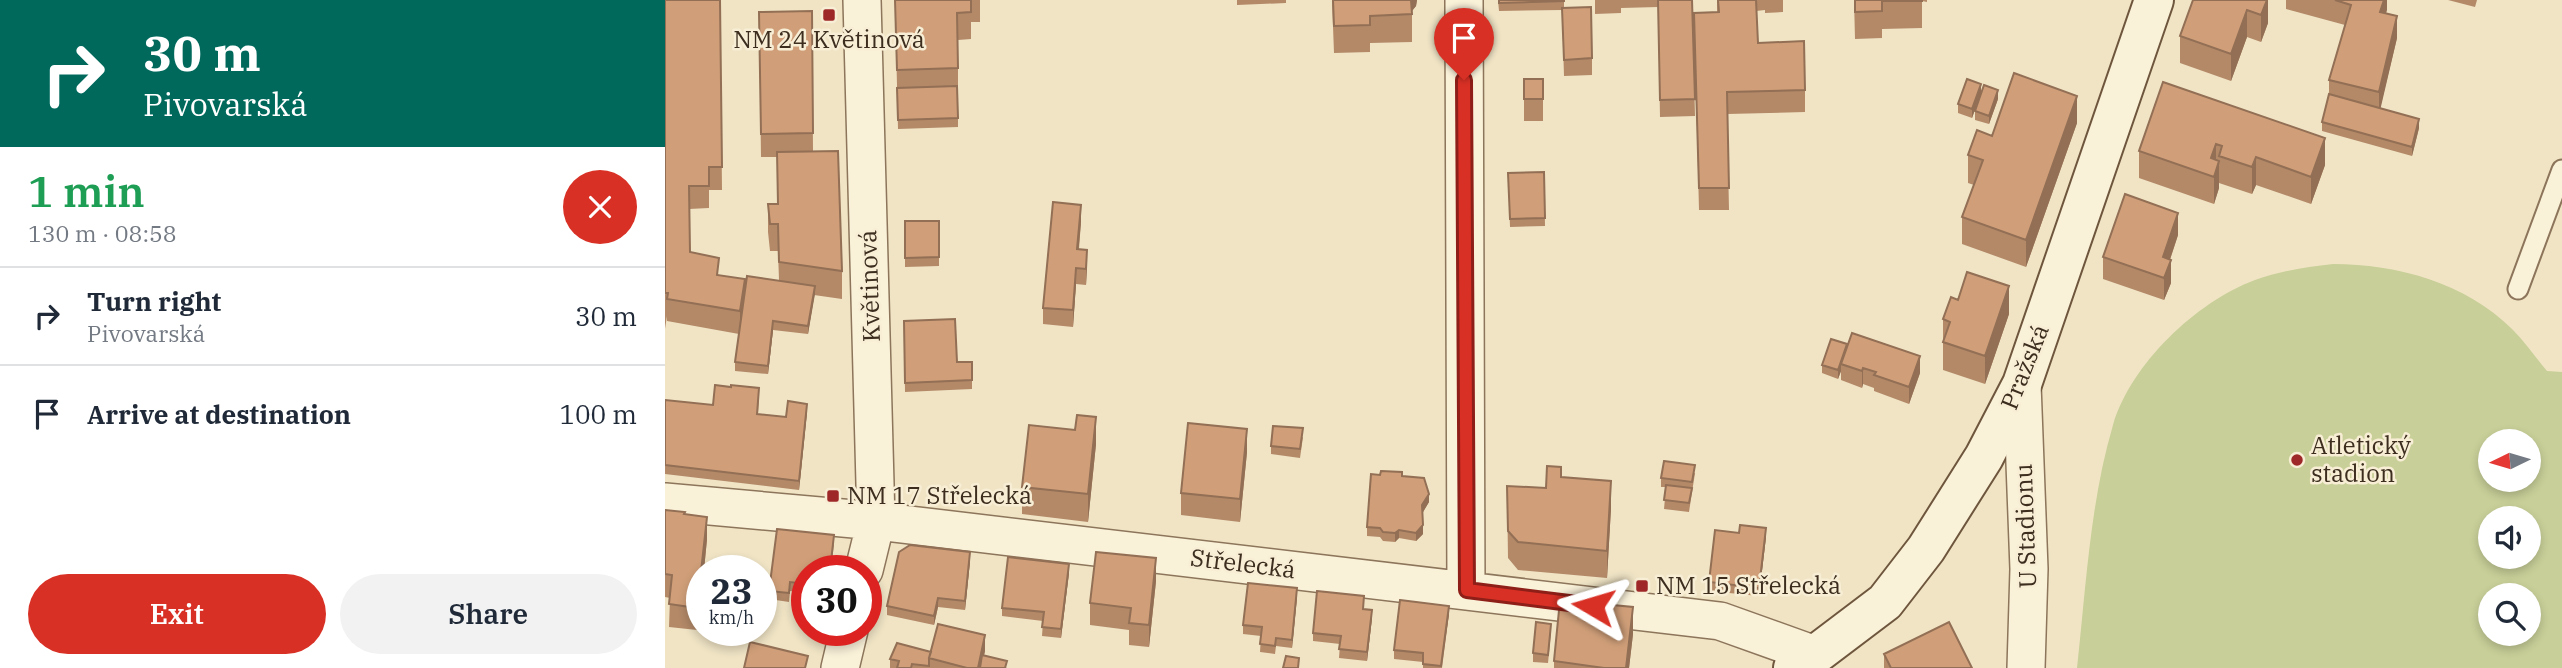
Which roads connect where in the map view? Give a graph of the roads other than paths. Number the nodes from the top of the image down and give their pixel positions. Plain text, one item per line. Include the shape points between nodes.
1 (862, 0) edge
2 (1464, 0) edge
3 (2154, 0) edge
4 (2562, 170) edge
5 (2518, 289) dead end
6 (2022, 384) junction
7 (665, 502) edge
8 (876, 521) junction
9 (868, 555) edge
10 (1467, 590) junction
11 (845, 646) edge
12 (1804, 661) edge
13 (840, 668) edge
14 (2026, 668) edge

1 - 8 street, Květinová
2 - 10 street
3 - 6 main road, Pražská
4 - 5 lane
6 - 12 main road, Pražská via 1984,457 1926,549 1885,602
6 - 14 street, U Stadionu via 2029,569
7 - 8 street, Střelecká
8 - 9 street, Květinová
8 - 10 street, Střelecká
10 - 12 street, Střelecká via 1720,621
11 - 13 street

